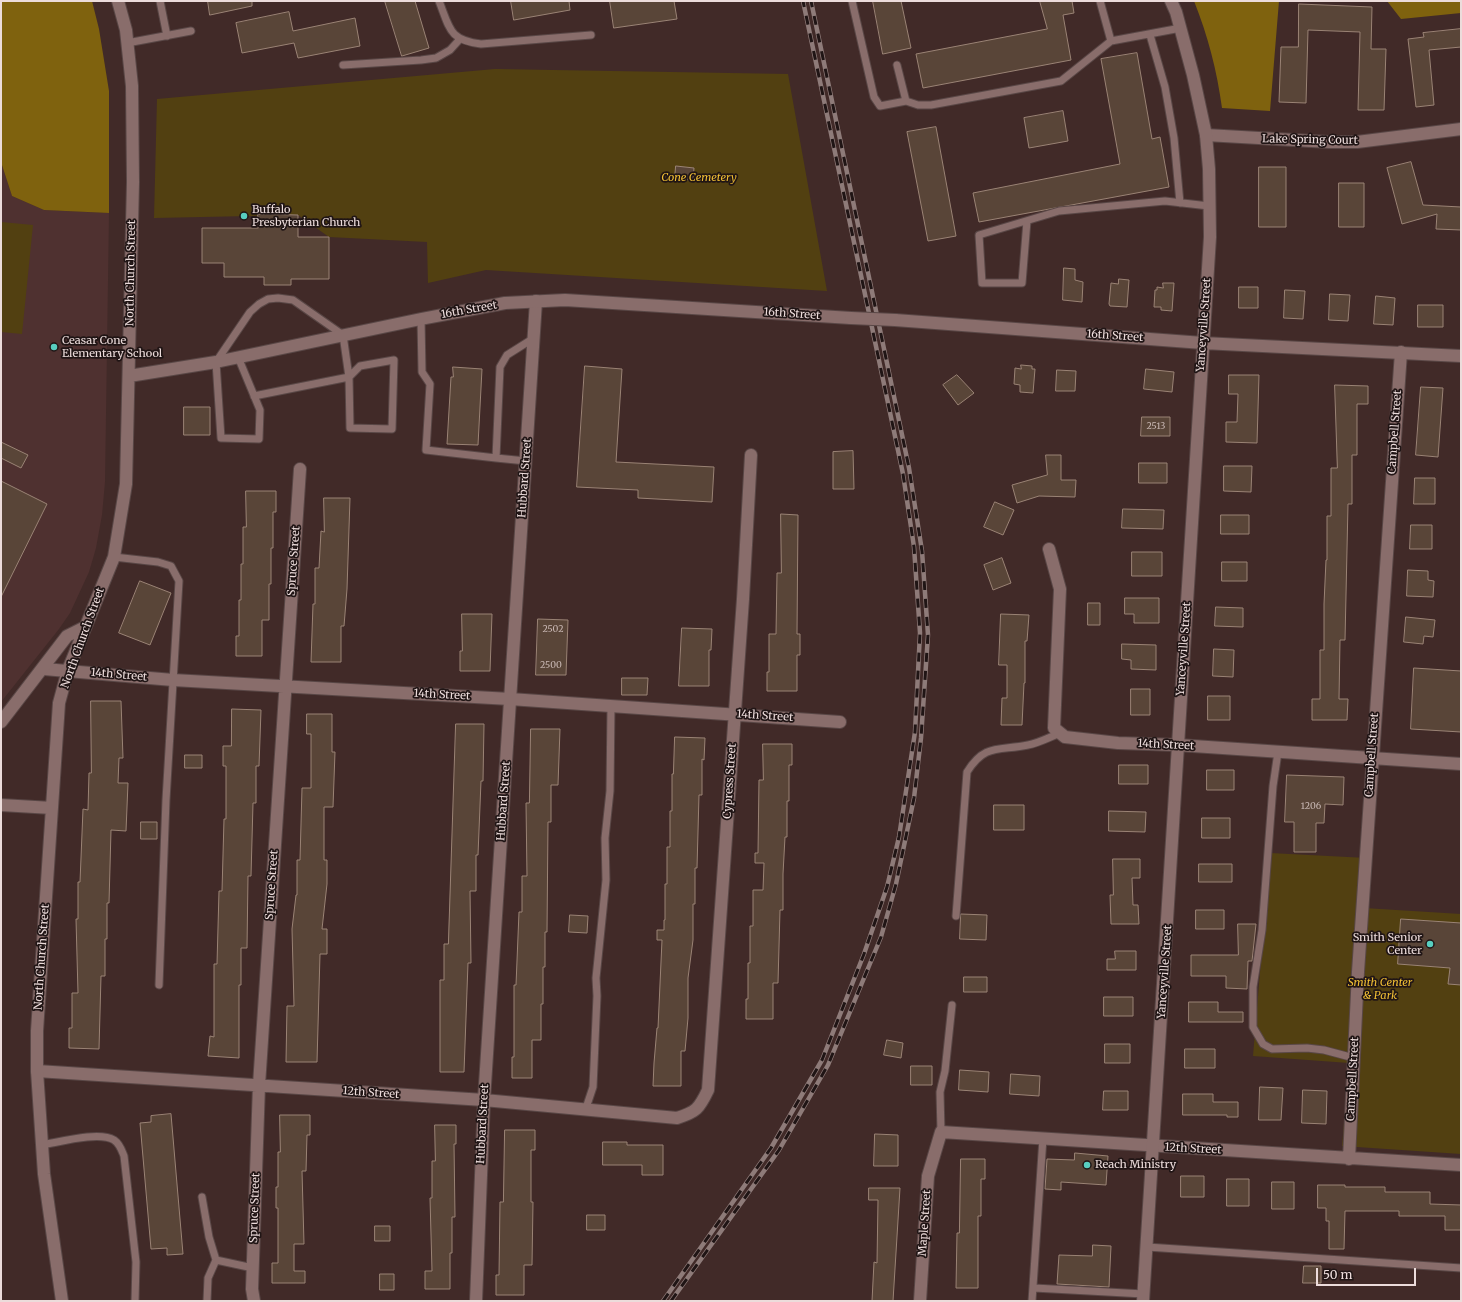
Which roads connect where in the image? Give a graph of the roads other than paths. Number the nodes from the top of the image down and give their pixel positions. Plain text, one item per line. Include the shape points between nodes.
1 (118, 1) edge
2 (160, 1) edge
3 (439, 1) edge
4 (852, 1) edge
5 (1100, 1) edge
6 (1171, 1) edge
7 (1180, 28) junction
8 (191, 31) dead end
9 (591, 35) dead end
10 (1150, 35) junction
11 (167, 36) junction
12 (460, 39) junction
13 (1111, 41) junction
14 (127, 43) junction
15 (343, 65) dead end
16 (897, 65) dead end
17 (906, 101) junction
18 (1461, 129) edge
19 (1206, 135) junction
20 (1180, 202) junction
21 (1209, 206) junction
22 (1027, 221) junction
23 (536, 301) junction
24 (421, 319) junction
25 (343, 335) junction
26 (534, 338) junction
27 (1203, 343) junction
28 (1401, 352) junction
29 (1461, 356) edge
30 (238, 357) junction
31 (216, 362) junction
32 (129, 376) junction
33 (349, 376) junction
34 (254, 396) junction
35 (751, 455) dead end
36 (496, 458) junction
37 (526, 460) junction
38 (300, 469) dead end
39 (1049, 549) dead end
40 (114, 557) junction
41 (85, 627) junction
42 (44, 669) junction
43 (68, 670) junction
44 (173, 680) junction
45 (285, 686) junction
46 (510, 700) junction
47 (611, 706) junction
48 (734, 714) junction
49 (1, 722) edge
50 (840, 722) dead end
51 (1060, 733) junction
52 (1178, 745) junction
53 (1278, 752) junction
54 (1372, 758) junction
55 (1461, 764) edge
56 (1, 805) edge
57 (52, 808) junction
58 (956, 916) dead end
59 (159, 985) dead end
60 (952, 1005) dead end
61 (1354, 1058) junction
62 (37, 1071) junction
63 (259, 1085) junction
64 (484, 1100) junction
65 (700, 1106) joint
66 (585, 1111) junction
67 (941, 1132) junction
68 (1043, 1138) junction
69 (42, 1145) junction
70 (1153, 1147) junction
71 (1349, 1159) junction
72 (1461, 1165) edge
73 (202, 1197) dead end
74 (1146, 1247) junction
75 (216, 1260) junction
76 (253, 1268) junction
77 (1461, 1268) edge
78 (1034, 1288) junction
79 (1143, 1298) edge
80 (62, 1301) edge
81 (135, 1301) edge
82 (207, 1301) edge
83 (254, 1301) edge
84 (476, 1301) edge
85 (920, 1301) edge
86 (1032, 1301) edge

1 - 14 street, North Church Street
2 - 11 lane
3 - 12 lane via 449,28
4 - 17 lane via 874,97 880,106
5 - 13 lane
6 - 7 street, Yanceyville Street
7 - 10 lane
7 - 19 street, Yanceyville Street
8 - 11 lane
9 - 12 lane via 481,44
10 - 13 lane
10 - 20 lane via 1174,138
11 - 14 lane
12 - 15 lane via 450,50 436,58
13 - 17 lane via 1061,81 931,105 918,105
14 - 32 street, North Church Street via 132,102
16 - 17 lane
18 - 19 street, Lake Spring Court via 1343,142
19 - 21 street, Yanceyville Street
20 - 21 lane
20 - 22 lane via 1165,201 1059,211
21 - 27 street, Yanceyville Street via 1210,237
22 - 22 lane via 1022,283 982,283 979,235
23 - 24 street, 16th Street via 505,303
23 - 26 street, Hubbard Street
23 - 27 street, 16th Street, bridge via 895,320
24 - 25 street, 16th Street
24 - 36 lane via 422,372 430,384 426,450
25 - 30 street, 16th Street
25 - 31 lane via 293,300 268,299 250,312
25 - 33 lane
26 - 36 lane via 508,356 500,367
26 - 37 street, Hubbard Street
27 - 28 street, 16th Street
27 - 52 street, Yanceyville Street
28 - 29 street, 16th Street
28 - 54 street, Campbell Street
30 - 31 street, 16th Street
30 - 34 lane
31 - 32 street, 16th Street
31 - 34 lane via 221,438 259,439 260,410
32 - 40 street, North Church Street via 126,484
33 - 33 lane via 350,428 392,429 394,360 360,366
33 - 34 lane
35 - 48 street, Cypress Street
36 - 37 lane
37 - 46 street, Hubbard Street
38 - 45 street, Spruce Street
39 - 51 street via 1060,589 1054,728
40 - 41 street, North Church Street
40 - 44 lane via 158,562 171,566 177,575 179,581
41 - 42 street via 67,636
41 - 43 street, North Church Street
42 - 43 street, 14th Street
42 - 49 street
43 - 44 street, 14th Street
43 - 57 street, North Church Street via 59,704
44 - 45 street, 14th Street
44 - 59 lane
45 - 46 street, 14th Street
45 - 63 street, Spruce Street
46 - 47 street, 14th Street
46 - 64 street, Hubbard Street
47 - 48 street, 14th Street
47 - 66 lane via 610,791 605,838 606,880 596,978 593,1087
48 - 50 street, 14th Street
48 - 65 street, Cypress Street via 708,1090
51 - 52 street, 14th Street via 1065,737 1111,742
51 - 58 lane via 1029,745 995,749 974,759 967,772
52 - 53 street, 14th Street
52 - 70 street, Yanceyville Street
53 - 54 street, 14th Street
53 - 61 lane via 1262,930 1253,986 1253,1027 1263,1044 1272,1049 1307,1048
54 - 55 street, 14th Street
54 - 61 street, Campbell Street
56 - 57 street
57 - 62 street, North Church Street via 37,1031
60 - 67 lane via 945,1071 940,1092
61 - 71 street, Campbell Street
62 - 63 street, 12th Street
62 - 69 street, North Church Street
63 - 64 street, 12th Street
63 - 76 street, Spruce Street
64 - 66 street, 12th Street
64 - 84 street, Hubbard Street
65 - 66 street, 12th Street via 692,1113 676,1118
67 - 68 street, 12th Street
67 - 85 street, Maple Street via 928,1176
68 - 70 street, 12th Street
68 - 78 lane
69 - 80 street, North Church Street
69 - 81 lane via 104,1136 115,1141 121,1149 124,1156 136,1262
70 - 71 street, 12th Street
70 - 74 street, Yanceyville Street
71 - 72 street, 12th Street
73 - 75 lane
74 - 77 lane
74 - 79 street, Yanceyville Street
75 - 76 lane
75 - 82 lane via 208,1278
76 - 83 street, Spruce Street
78 - 79 lane
78 - 86 lane

